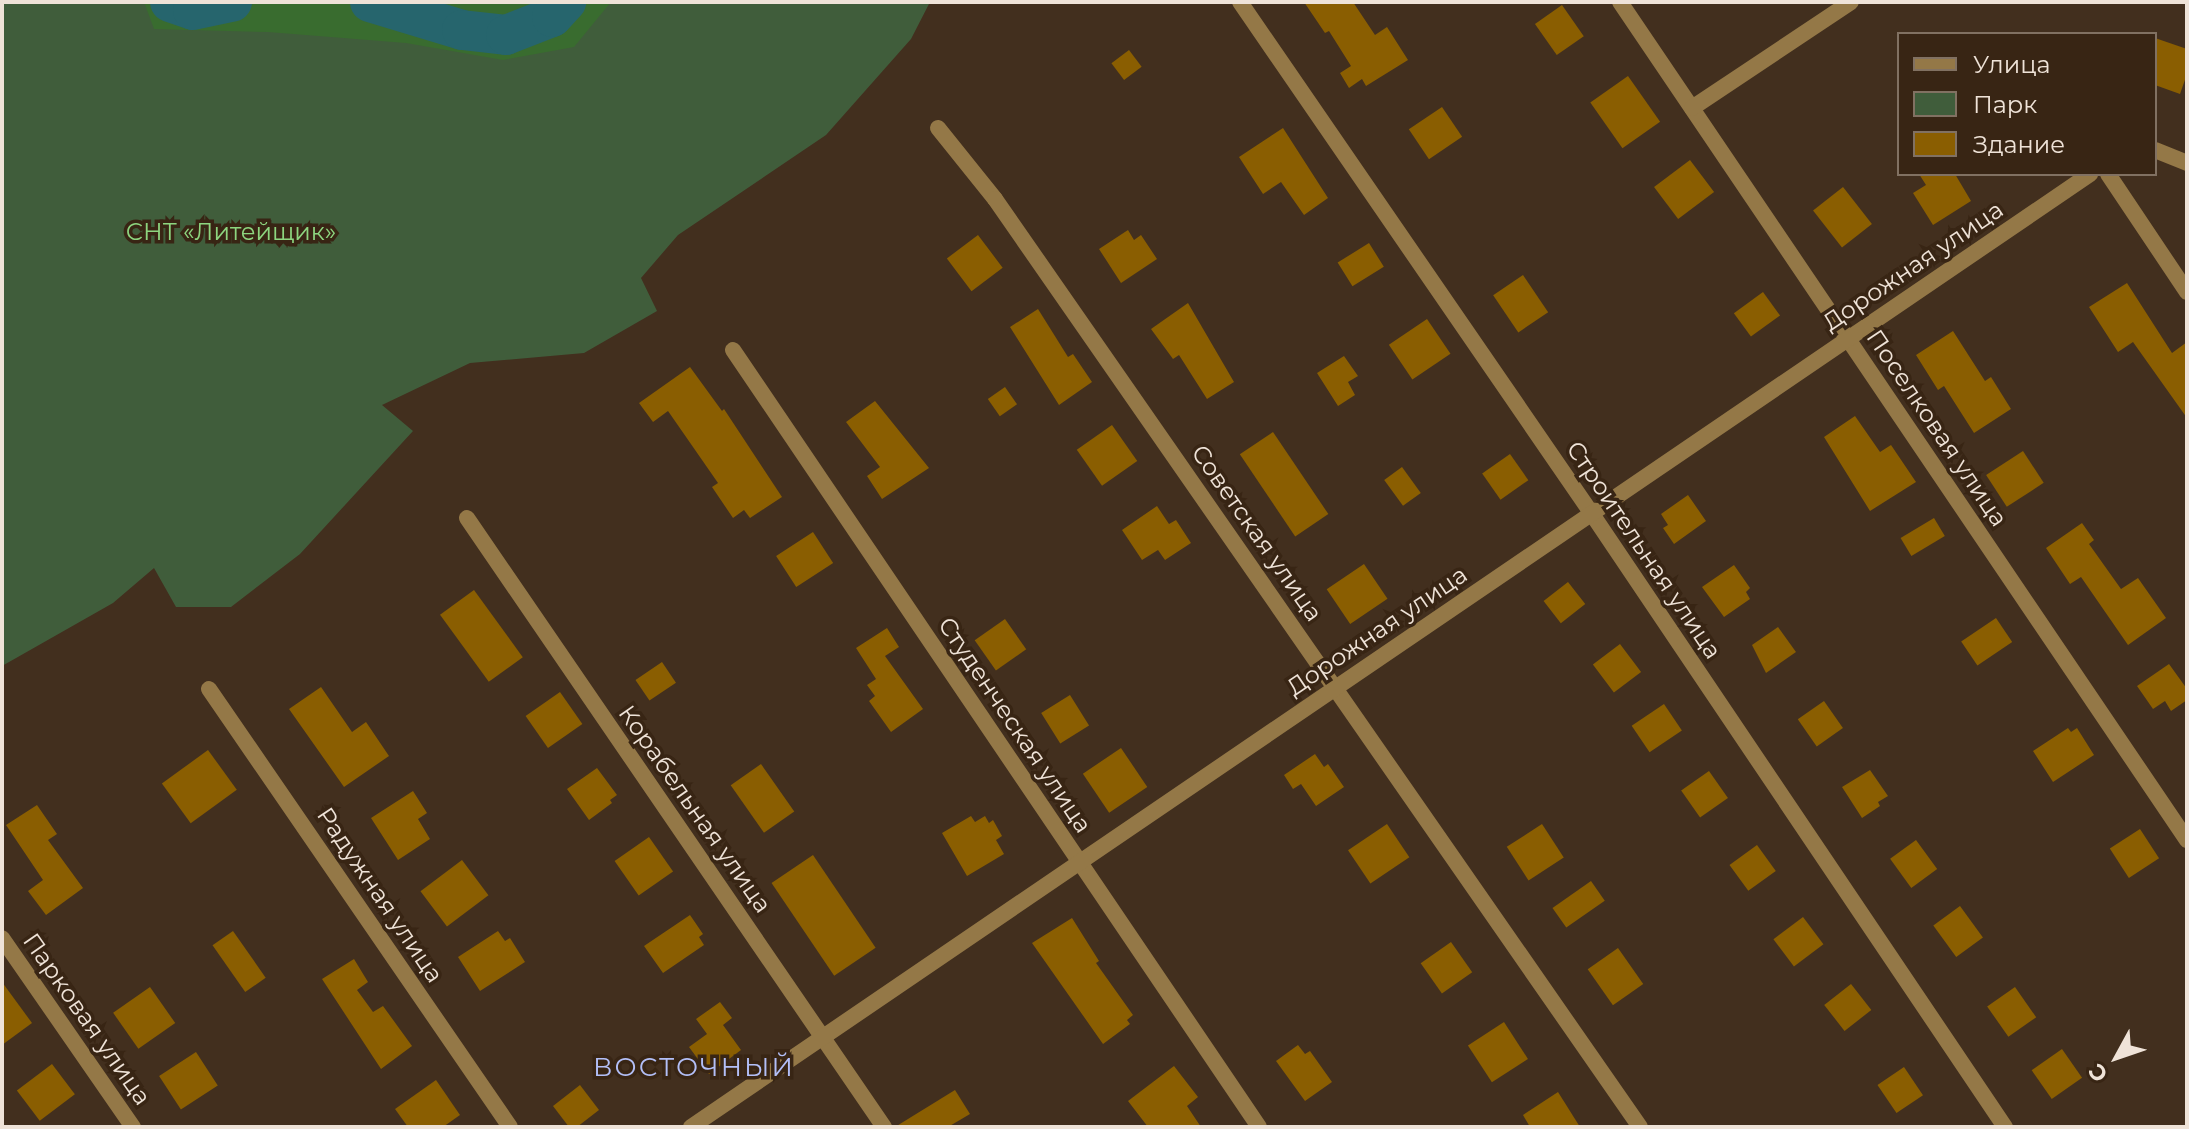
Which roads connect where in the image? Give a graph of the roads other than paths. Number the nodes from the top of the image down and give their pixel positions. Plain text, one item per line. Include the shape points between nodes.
1 (1240, 2) edge
2 (1620, 2) edge
3 (1851, 2) edge
4 (1692, 108) junction
5 (938, 128) dead end
6 (2157, 151) edge
7 (2187, 163) edge
8 (2087, 176) edge
9 (2109, 176) edge
10 (2187, 292) edge
11 (1848, 339) junction
12 (733, 350) dead end
13 (1592, 514) junction
14 (467, 518) dead end
15 (1336, 688) junction
16 (209, 689) dead end
17 (2187, 840) edge
18 (1081, 864) junction
19 (2, 938) edge
20 (824, 1037) junction
21 (133, 1127) edge
22 (510, 1127) edge
23 (691, 1127) edge
24 (884, 1127) edge
25 (1259, 1127) edge
26 (1640, 1127) edge
27 (2005, 1127) edge

1 - 13 street, Строительная улица
2 - 4 street, Поселковая улица
3 - 4 street
4 - 11 street, Поселковая улица
5 - 15 street, Советская улица via 995,199
6 - 7 street
8 - 11 street, Дорожная улица
9 - 10 street
11 - 13 street, Дорожная улица
11 - 17 street, Поселковая улица
12 - 18 street, Студенческая улица
13 - 15 street, Дорожная улица
13 - 27 street, Строительная улица
14 - 20 street, Корабельная улица
15 - 18 street, Дорожная улица
15 - 26 street, Советская улица
16 - 22 street, Радужная улица
18 - 20 street, Дорожная улица
18 - 25 street, Студенческая улица
19 - 21 street, Парковая улица
20 - 23 street, Дорожная улица
20 - 24 street, Корабельная улица

